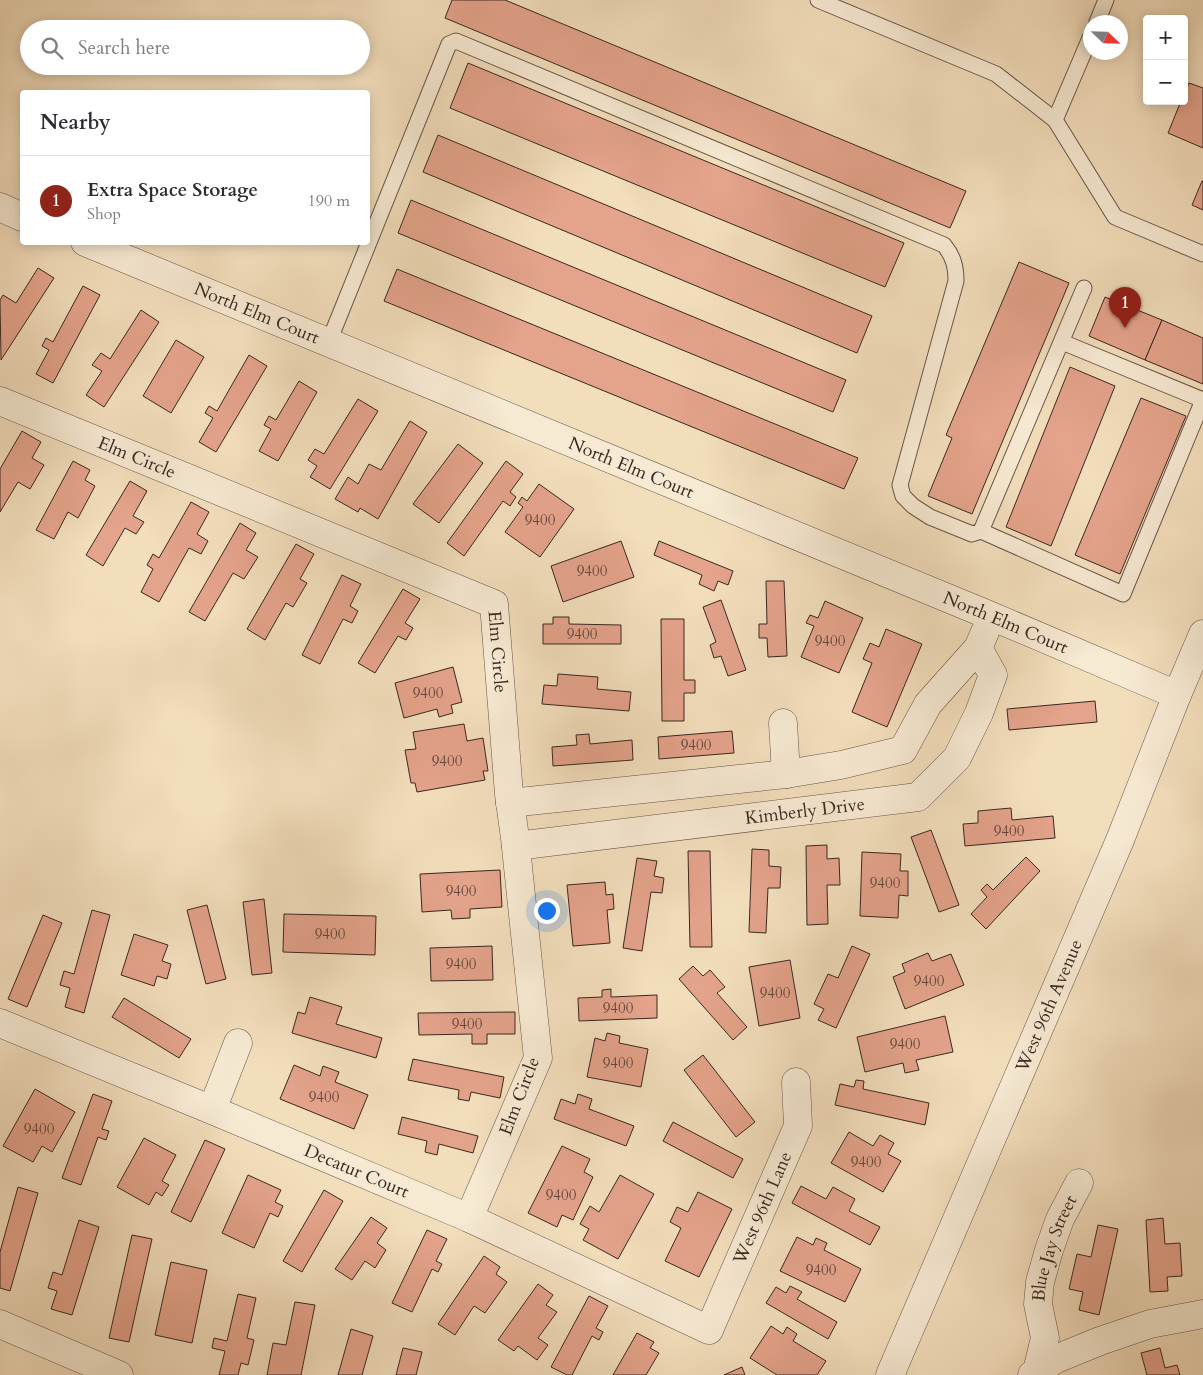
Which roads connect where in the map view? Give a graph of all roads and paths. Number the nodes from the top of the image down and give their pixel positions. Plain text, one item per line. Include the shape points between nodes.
1 (818, 0) edge
2 (1106, 0) edge
3 (1100, 15) edge
4 (1083, 54) edge
5 (1055, 120) junction
6 (0, 207) edge
7 (20, 216) edge
8 (370, 240) edge
9 (92, 245) edge
10 (368, 245) edge
11 (1203, 254) edge
12 (1084, 288) dead end
13 (1062, 342) junction
14 (328, 344) junction
15 (0, 401) edge
16 (981, 531) junction
17 (991, 616) junction
18 (1203, 634) edge
19 (978, 648) junction
20 (1177, 696) junction
21 (783, 724) dead end
22 (786, 774) junction
23 (510, 803) junction
24 (516, 846) junction
25 (0, 1024) edge
26 (238, 1042) dead end
27 (796, 1082) dead end
28 (212, 1110) junction
29 (1079, 1183) dead end
30 (468, 1218) junction
31 (1203, 1314) edge
32 (0, 1324) edge
33 (709, 1330) joint
34 (1035, 1374) edge
35 (119, 1375) edge
36 (890, 1375) edge

1 - 5 lane via 996,74
2 - 3 lane
4 - 5 lane
5 - 11 lane via 1114,217
6 - 7 street
8 - 16 lane via 449,44 456,41 944,245 956,267 956,281 900,485 902,496 930,517 972,534
9 - 14 street, North Elm Court
10 - 14 lane
12 - 13 lane
13 - 16 lane
13 - 16 lane via 1202,400 1123,594
14 - 17 street, North Elm Court
15 - 23 street, Elm Circle via 494,604
17 - 19 street
17 - 20 street, North Elm Court
18 - 20 street, West 96th Avenue
19 - 22 street via 928,704 902,750
19 - 24 street, Kimberly Drive via 993,675 980,713 957,758 918,797
20 - 36 street, West 96th Avenue via 1120,840
21 - 22 street
22 - 23 street
23 - 24 street, Elm Circle
24 - 30 street, Elm Circle via 538,1058
25 - 28 street, Decatur Court
26 - 28 street
27 - 33 street, West 96th Lane via 798,1126
28 - 30 street, Decatur Court
29 - 34 street, Blue Jay Street via 1060,1219 1040,1282 1038,1304 1045,1338
30 - 33 street, Decatur Court
31 - 34 street via 1150,1324 1100,1340 1056,1359
32 - 35 street

